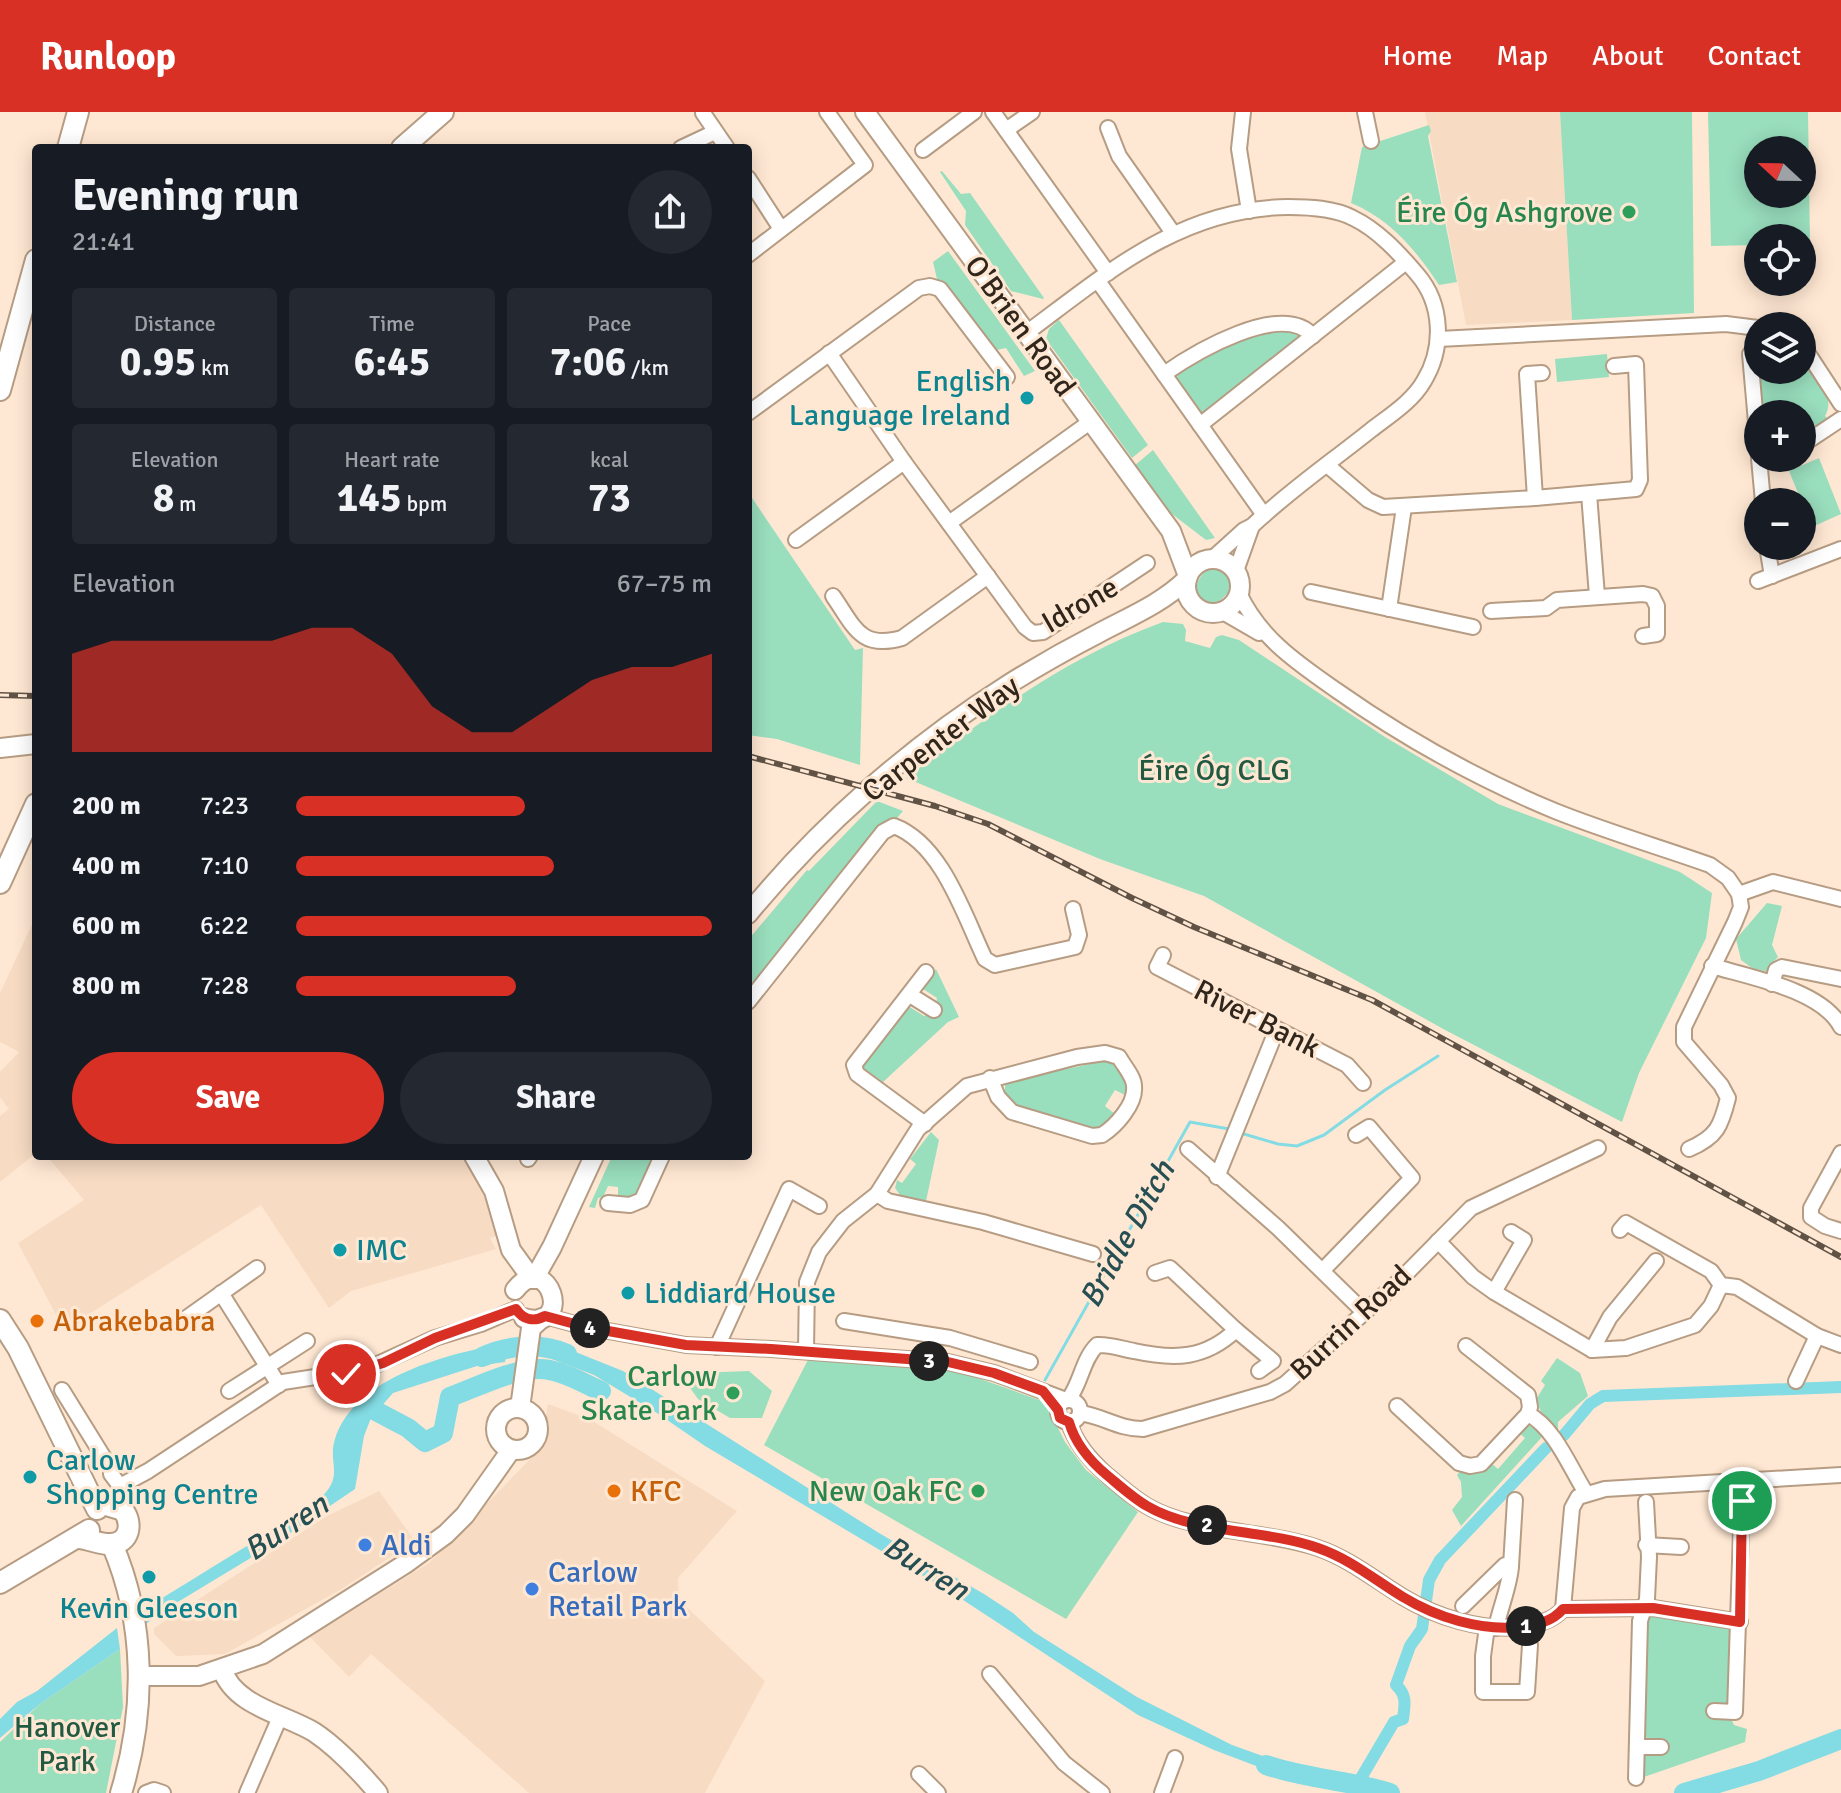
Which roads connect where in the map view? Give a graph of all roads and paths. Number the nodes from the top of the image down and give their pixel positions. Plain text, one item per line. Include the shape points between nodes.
1 (78, 112) edge
2 (443, 112) edge
3 (827, 112) edge
4 (865, 112) edge
5 (974, 112) edge
6 (993, 112) edge
7 (1032, 112) edge
8 (1243, 112) edge
9 (1365, 112) edge
10 (703, 113) edge
11 (1108, 128) dead end
12 (1006, 130) junction
13 (715, 132) junction
14 (1371, 141) dead end
15 (69, 144) edge
16 (407, 144) edge
17 (690, 144) edge
18 (724, 144) edge
19 (923, 150) dead end
20 (752, 184) edge
21 (1249, 211) junction
22 (781, 229) junction
23 (1173, 233) junction
24 (752, 252) edge
25 (1406, 262) junction
26 (32, 274) edge
27 (1103, 277) junction
28 (1744, 326) edge
29 (1025, 334) junction
30 (1313, 336) junction
31 (1439, 339) junction
32 (829, 353) junction
33 (1614, 366) dead end
34 (1816, 366) edge
35 (1542, 373) dead end
36 (1164, 374) junction
37 (1007, 377) dead end
38 (0, 390) edge
39 (1841, 404) edge
40 (752, 410) edge
41 (1841, 419) edge
42 (1090, 422) junction
43 (1200, 425) junction
44 (1816, 436) edge
45 (904, 462) junction
46 (1327, 465) junction
47 (1589, 494) junction
48 (1535, 498) junction
49 (1404, 507) junction
50 (1264, 515) junction
51 (949, 523) junction
52 (1252, 526) junction
53 (796, 540) dead end
54 (1175, 540) junction
55 (1841, 549) edge
56 (1210, 559) junction
57 (1816, 559) edge
58 (1766, 560) edge
59 (1812, 560) edge
60 (1147, 563) dead end
61 (1236, 571) junction
62 (988, 576) junction
63 (1187, 577) junction
64 (1311, 592) dead end
65 (1239, 593) junction
66 (833, 596) dead end
67 (1597, 596) junction
68 (1163, 601) junction
69 (1198, 608) junction
70 (1389, 609) junction
71 (1221, 611) junction
72 (1491, 611) dead end
73 (1473, 627) dead end
74 (1643, 636) dead end
75 (1270, 639) junction
76 (32, 744) edge
77 (0, 748) edge
78 (32, 813) edge
79 (0, 883) edge
80 (1739, 894) junction
81 (1841, 899) edge
82 (1073, 909) dead end
83 (752, 910) edge
84 (1163, 955) dead end
85 (1712, 966) junction
86 (926, 972) dead end
87 (1841, 979) edge
88 (1772, 984) junction
89 (910, 995) junction
90 (752, 997) edge
91 (934, 1010) dead end
92 (1841, 1027) edge
93 (1277, 1029) junction
94 (990, 1078) junction
95 (1363, 1083) dead end
96 (925, 1124) junction
97 (1356, 1135) dead end
98 (1598, 1148) dead end
99 (1188, 1149) dead end
100 (1689, 1149) dead end
101 (1841, 1153) edge
102 (476, 1160) edge
103 (592, 1160) edge
104 (660, 1160) edge
105 (1217, 1177) junction
106 (877, 1194) junction
107 (608, 1203) dead end
108 (819, 1206) dead end
109 (1620, 1230) dead end
110 (1841, 1231) edge
111 (1511, 1232) dead end
112 (1438, 1241) junction
113 (1093, 1254) dead end
114 (515, 1259) junction
115 (257, 1268) dead end
116 (1323, 1270) junction
117 (1155, 1273) dead end
118 (1662, 1279) dead end
119 (542, 1285) junction
120 (1721, 1285) junction
121 (1494, 1292) junction
122 (221, 1293) junction
123 (529, 1313) junction
124 (1365, 1313) junction
125 (3, 1316) edge
126 (185, 1319) dead end
127 (844, 1321) dead end
128 (574, 1322) junction
129 (1236, 1330) junction
130 (1817, 1336) junction
131 (950, 1338) junction
132 (307, 1341) dead end
133 (1841, 1345) edge
134 (1466, 1346) dead end
135 (717, 1347) junction
136 (1592, 1350) junction
137 (806, 1351) junction
138 (948, 1362) junction
139 (1030, 1362) dead end
140 (268, 1366) junction
141 (1259, 1371) dead end
142 (1796, 1381) dead end
143 (279, 1385) junction
144 (62, 1390) dead end
145 (229, 1391) dead end
146 (520, 1403) junction
147 (1070, 1406) junction
148 (1397, 1406) dead end
149 (77, 1414) junction
150 (1528, 1414) junction
151 (57, 1424) junction
152 (511, 1450) junction
153 (1841, 1475) edge
154 (1586, 1493) junction
155 (1515, 1500) dead end
156 (1742, 1501) dead end
157 (1646, 1502) dead end
158 (101, 1529) junction
159 (1646, 1545) junction
160 (1681, 1547) dead end
161 (1511, 1566) junction
162 (0, 1583) edge
163 (1463, 1606) dead end
164 (1643, 1608) junction
165 (1563, 1609) junction
166 (1740, 1622) junction
167 (1492, 1627) junction
168 (1530, 1645) dead end
169 (222, 1669) junction
170 (990, 1674) dead end
171 (139, 1676) junction
172 (1714, 1711) dead end
173 (280, 1717) junction
174 (1637, 1747) junction
175 (1661, 1747) dead end
176 (1175, 1758) dead end
177 (919, 1774) dead end
178 (1636, 1778) dead end
179 (121, 1793) edge
180 (146, 1793) edge
181 (163, 1793) edge
182 (247, 1793) edge
183 (378, 1793) edge
184 (938, 1793) edge
185 (1102, 1793) edge
186 (1162, 1793) edge

1 - 15 main road
2 - 16 main road
3 - 22 street via 865,165
4 - 29 street, O'Brien Road
5 - 19 street
6 - 12 street
7 - 12 street
8 - 21 street via 1239,149
9 - 14 street
10 - 13 street
11 - 23 street via 1119,156
12 - 27 street
13 - 17 street
13 - 18 street
20 - 22 street
21 - 23 street
21 - 25 street via 1312,207 1352,217
22 - 24 street
23 - 27 street
25 - 30 street
25 - 31 street via 1433,304
26 - 38 main road
27 - 29 street
27 - 36 street
28 - 31 street
29 - 42 street, O'Brien Road
30 - 36 street via 1290,323 1265,327 1195,352
30 - 43 street
31 - 46 street via 1432,367 1413,396
32 - 37 street via 919,288 930,286 940,289
32 - 40 street
32 - 45 street, Idrone
33 - 47 street via 1636,364 1643,489
34 - 39 street
35 - 48 street via 1527,374
36 - 43 street
41 - 44 street
42 - 51 street
42 - 54 street, O'Brien Road
43 - 50 street
45 - 51 street, Idrone
45 - 53 street
46 - 49 street via 1368,500 1383,507
46 - 50 street
47 - 48 street
47 - 67 street
48 - 49 street
49 - 70 street
50 - 52 street
51 - 62 street, Idrone
52 - 56 street
52 - 61 street
54 - 56 street, O'Brien Road
54 - 63 street, O'Brien Road
55 - 57 street
56 - 61 street
56 - 63 street
58 - 59 street via 1765,578
60 - 62 street, Idrone via 1043,632 1033,633
61 - 65 street
62 - 66 street via 902,638 885,642 859,634
63 - 68 street, Carpenter Way
63 - 69 street via 1189,598
64 - 70 street
65 - 71 street
65 - 75 street via 1250,617
67 - 72 street via 1557,600 1546,608
67 - 74 street via 1652,596 1657,634
68 - 69 street
68 - 83 street, Carpenter Way via 1007,685 930,740 808,848
69 - 71 street
70 - 73 street
71 - 75 street
75 - 80 street via 1365,711 1457,764 1556,811 1710,865
76 - 77 street
78 - 79 main road
80 - 81 street via 1773,882
80 - 85 street via 1741,907
82 - 90 street via 1079,935 1075,947 995,965 985,959 938,863 923,844 894,826 883,832
84 - 93 street, River Bank via 1157,967
85 - 88 street
85 - 100 street via 1684,1027 1684,1042 1728,1098 1709,1141
86 - 89 street
87 - 88 street via 1782,967
88 - 92 street via 1820,1004
89 - 91 street
89 - 96 street via 854,1065 857,1074
93 - 95 street, River Bank via 1347,1065
93 - 105 street
94 - 94 street via 1105,1053 1119,1057 1135,1084 1134,1097 1110,1130 1092,1136 1012,1112
94 - 96 street via 967,1086
96 - 106 street
97 - 116 street via 1369,1127 1412,1178
98 - 112 street, Burrin Road via 1471,1208
99 - 105 street
101 - 110 street via 1811,1217
102 - 114 street via 494,1191
103 - 119 street via 552,1247
104 - 107 street via 642,1200
105 - 116 street
106 - 113 street
106 - 137 street via 843,1221 819,1252 807,1282
108 - 135 street via 789,1189
109 - 120 street via 1626,1223 1711,1271
111 - 121 street via 1524,1240
112 - 121 street
112 - 124 street, Burrin Road
114 - 119 street
114 - 123 street
115 - 122 street
116 - 124 street
117 - 129 street via 1170,1268
118 - 136 street via 1652,1266 1610,1317
119 - 123 street via 551,1310
119 - 123 street via 524,1281
119 - 128 street
120 - 130 street via 1737,1287
120 - 136 street via 1695,1325 1626,1348
121 - 136 street
122 - 126 street
122 - 140 street
123 - 128 street
123 - 143 street via 435,1338 367,1369
123 - 146 street
124 - 147 street, Burrin Road via 1270,1392 1143,1429 1125,1429
125 - 151 main road
127 - 131 street
128 - 135 street
129 - 141 street via 1273,1361
129 - 147 street via 1219,1346 1174,1357 1097,1345
130 - 133 street
130 - 142 street via 1811,1364
131 - 138 street
131 - 139 street
132 - 140 street
134 - 150 street via 1528,1395
135 - 137 street
137 - 138 street
138 - 147 street via 994,1373
140 - 143 street
140 - 145 street
143 - 149 street via 120,1486
144 - 149 street
146 - 152 street via 500,1415 495,1428 499,1442
146 - 152 street via 532,1414 538,1432 529,1447
147 - 167 street via 1077,1441 1145,1505 1193,1522 1321,1549 1424,1608
148 - 150 street via 1459,1463 1470,1466 1481,1464
149 - 151 street
150 - 154 street via 1551,1436
151 - 158 main road
152 - 169 street via 446,1534 263,1654
153 - 154 street
154 - 165 street via 1572,1508
155 - 161 street
156 - 166 street
157 - 159 street
158 - 162 main road
158 - 171 main road via 131,1604
159 - 160 street
159 - 164 street
161 - 163 street via 1505,1565
161 - 167 street
164 - 165 street
164 - 166 street
164 - 174 street
165 - 167 street via 1544,1622
166 - 172 street via 1735,1712
167 - 168 street via 1483,1656 1483,1692 1527,1692 1523,1663
169 - 171 street via 199,1676
169 - 173 street via 226,1681 246,1699
170 - 185 street via 1064,1763
171 - 179 main road via 132,1749
173 - 182 street
173 - 183 street via 314,1733
174 - 175 street
174 - 178 street
176 - 186 street
177 - 184 street
180 - 181 street

